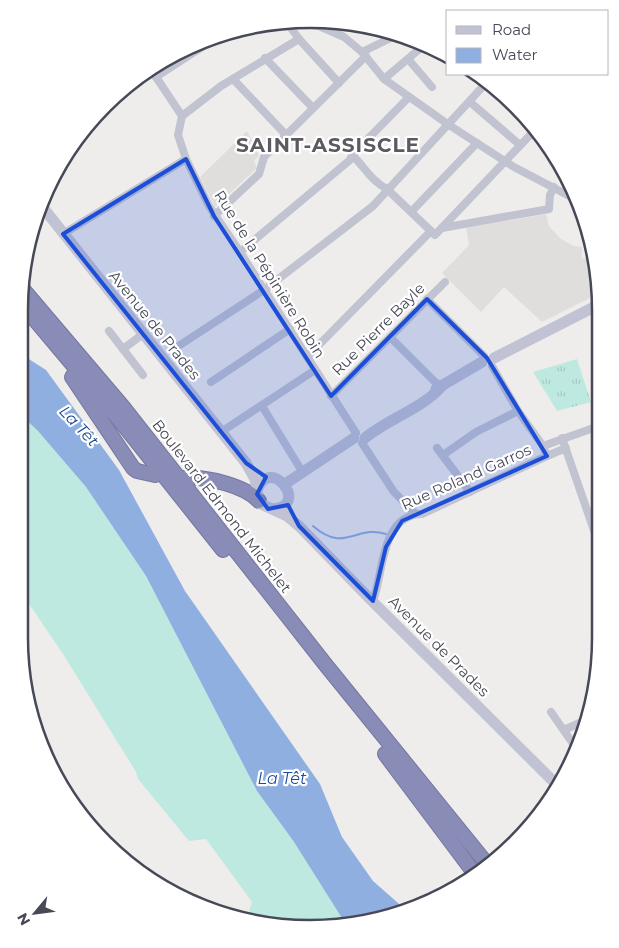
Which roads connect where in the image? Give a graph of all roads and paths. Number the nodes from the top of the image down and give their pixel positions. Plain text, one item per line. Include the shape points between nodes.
1 (292, 28) edge
2 (327, 28) edge
3 (299, 39) junction
4 (390, 39) edge
5 (419, 50) edge
6 (364, 54) junction
7 (265, 58) junction
8 (408, 59) junction
9 (154, 74) edge
10 (384, 78) junction
11 (233, 79) junction
12 (339, 83) junction
13 (432, 87) dead end
14 (482, 87) edge
15 (409, 97) junction
16 (470, 102) junction
17 (313, 108) junction
18 (182, 116) junction
19 (449, 125) junction
20 (286, 135) junction
21 (530, 135) edge
22 (477, 144) junction
23 (520, 145) junction
24 (352, 155) junction
25 (186, 159) junction
26 (504, 161) junction
27 (554, 187) junction
28 (387, 189) junction
29 (566, 194) edge
30 (45, 211) edge
31 (412, 211) junction
32 (214, 216) junction
33 (442, 228) junction
34 (431, 231) junction
35 (63, 234) junction
36 (240, 252) junction
37 (445, 282) dead end
38 (29, 284) edge
39 (264, 290) junction
40 (28, 295) edge
41 (427, 299) junction
42 (592, 308) edge
43 (28, 311) edge
44 (28, 322) edge
45 (290, 330) junction
46 (109, 331) dead end
47 (143, 334) junction
48 (390, 337) junction
49 (177, 347) dead end
50 (123, 349) junction
51 (307, 357) junction
52 (488, 360) junction
53 (315, 370) junction
54 (143, 375) dead end
55 (80, 380) junction
56 (211, 382) dead end
57 (442, 386) junction
58 (331, 396) junction
59 (262, 406) junction
60 (123, 407) junction
61 (518, 411) junction
62 (592, 428) edge
63 (221, 432) junction
64 (359, 438) junction
65 (562, 438) junction
66 (543, 446) junction
67 (566, 448) junction
68 (547, 456) junction
69 (246, 463) junction
70 (302, 474) junction
71 (155, 475) dead end
72 (187, 476) dead end
73 (269, 479) junction
74 (285, 484) junction
75 (470, 492) junction
76 (258, 496) junction
77 (286, 502) junction
78 (272, 509) junction
79 (416, 514) junction
80 (592, 524) edge
81 (299, 526) junction
82 (373, 601) junction
83 (551, 712) dead end
84 (579, 723) edge
85 (564, 730) junction
86 (572, 742) edge
87 (389, 751) junction
88 (554, 781) edge
89 (488, 856) edge
90 (484, 860) edge
91 (479, 864) edge
92 (471, 869) edge

1 - 3 street
2 - 6 street
3 - 7 street
3 - 12 street
4 - 6 street
5 - 8 street
6 - 10 street
6 - 12 street
7 - 11 street
7 - 17 street
8 - 10 street
8 - 13 street
9 - 18 street
10 - 15 street
11 - 18 street
11 - 20 street
12 - 17 street
14 - 16 street
15 - 19 street
15 - 24 street
16 - 19 street
16 - 23 street
17 - 20 street
18 - 25 street, Rue de la Pépinière Robin via 178,135
19 - 22 street
19 - 28 street
20 - 32 street via 264,157 259,174
21 - 23 street
22 - 26 street
22 - 31 street
23 - 26 street
24 - 28 street
24 - 36 street via 339,170
25 - 32 street, Rue de la Pépinière Robin
25 - 35 street
26 - 27 street
26 - 33 street
27 - 29 street
27 - 33 street via 549,209
28 - 31 street
28 - 39 street via 373,206
30 - 35 main road, Avenue de Prades
31 - 34 street
32 - 36 street, Rue de la Pépinière Robin
33 - 34 street via 435,235
34 - 51 street
35 - 47 main road, Avenue de Prades
36 - 39 street, Rue de la Pépinière Robin
37 - 41 street, Rue Pierre Bayle
38 - 60 highway via 113,386
39 - 45 street, Rue de la Pépinière Robin
39 - 49 street
40 - 60 highway, Boulevard Edmond Michelet
41 - 48 street, Rue Pierre Bayle
41 - 52 street
42 - 52 main road via 549,330 534,333
43 - 55 highway, Boulevard Edmond Michelet
44 - 55 highway
45 - 51 street, Rue de la Pépinière Robin
45 - 56 street
46 - 50 street
47 - 50 street
47 - 63 main road, Avenue de Prades
48 - 57 street
48 - 58 street, Rue Pierre Bayle
50 - 54 street
51 - 53 street, Rue de la Pépinière Robin
52 - 57 main road
52 - 61 street
53 - 58 street, Rue de la Pépinière Robin
53 - 59 street
55 - 71 highway via 133,468
55 - 87 highway, Boulevard Edmond Michelet via 126,428
57 - 64 main road via 429,400 378,424
58 - 64 street, Rue de la Pépinière Robin
59 - 63 street
59 - 70 street
60 - 87 highway, Boulevard Edmond Michelet
61 - 66 street
61 - 75 street via 440,451
62 - 65 street, Rue Roland Garros
63 - 69 main road, Avenue de Prades
64 - 70 main road
64 - 79 street, Rue de la Pépinière Robin via 394,492
65 - 66 street, Rue Roland Garros
65 - 67 street
66 - 68 street
67 - 68 street, Rue Roland Garros
67 - 80 street
68 - 75 street, Rue Roland Garros
69 - 73 main road, Avenue de Prades
69 - 76 main road, Avenue de Prades via 255,479
70 - 74 main road
72 - 76 highway via 227,484
73 - 74 main road via 278,479
73 - 76 main road via 261,483
74 - 77 main road via 288,491
75 - 79 street, Rue Roland Garros
76 - 78 main road via 264,507
77 - 78 main road via 280,508
77 - 81 main road, Avenue de Prades
78 - 81 main road, Avenue de Prades
79 - 82 street, Rue Roland Garros via 402,521 386,547
81 - 82 main road, Avenue de Prades
82 - 88 main road, Avenue de Prades
83 - 85 street
84 - 85 street
85 - 86 street
87 - 89 highway
87 - 90 highway
87 - 91 highway
87 - 92 highway

